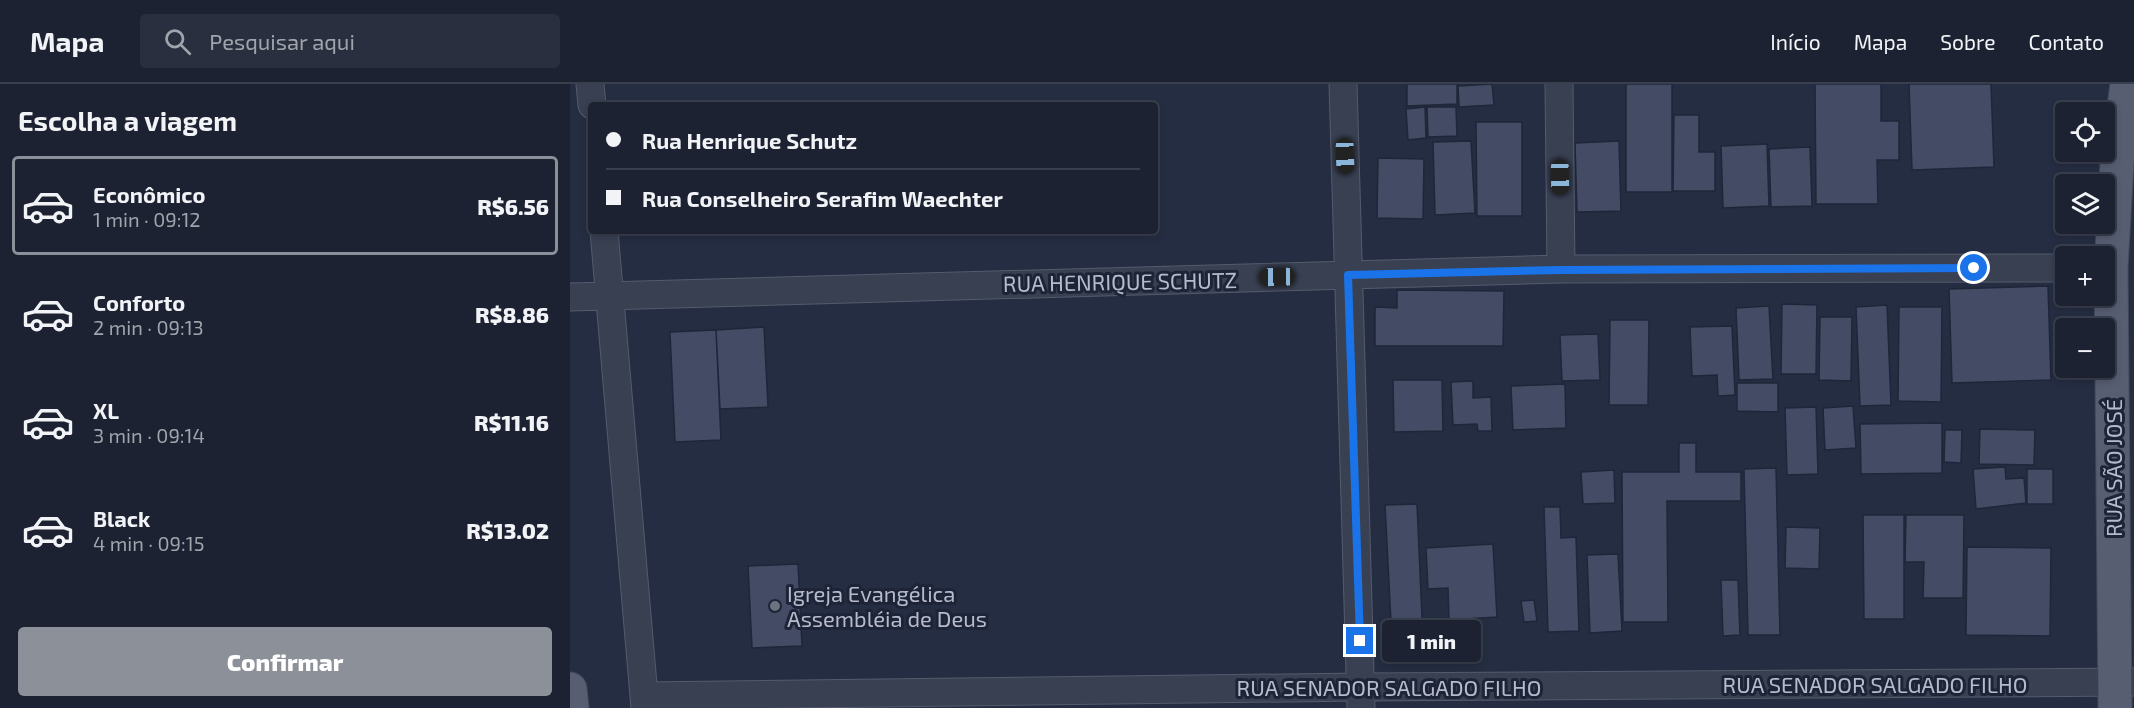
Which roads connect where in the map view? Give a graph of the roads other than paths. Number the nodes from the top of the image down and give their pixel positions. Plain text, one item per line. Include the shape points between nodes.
1 (590, 84) edge
2 (1343, 84) edge
3 (1559, 84) edge
4 (2127, 84) edge
5 (592, 102) edge
6 (604, 234) edge
7 (2110, 246) edge
8 (2055, 268) edge
9 (1561, 270) junction
10 (1348, 275) junction
11 (609, 294) junction
12 (570, 297) edge
13 (2111, 306) edge
14 (2124, 445) edge
15 (570, 689) edge
16 (2121, 691) edge
17 (1361, 698) edge
18 (644, 702) edge
19 (572, 708) edge

1 - 5 street
2 - 10 street
3 - 9 street
4 - 7 main road, RUA SÃO JOSÉ
6 - 11 street
8 - 9 street, RUA HENRIQUE SCHUTZ
9 - 10 street, RUA HENRIQUE SCHUTZ
10 - 11 street, RUA HENRIQUE SCHUTZ
10 - 17 street
11 - 12 street, RUA HENRIQUE SCHUTZ
11 - 18 street
13 - 14 main road, RUA SÃO JOSÉ
14 - 16 main road, RUA SÃO JOSÉ
15 - 19 main road
16 - 17 street, RUA SENADOR SALGADO FILHO
17 - 18 street, RUA SENADOR SALGADO FILHO

